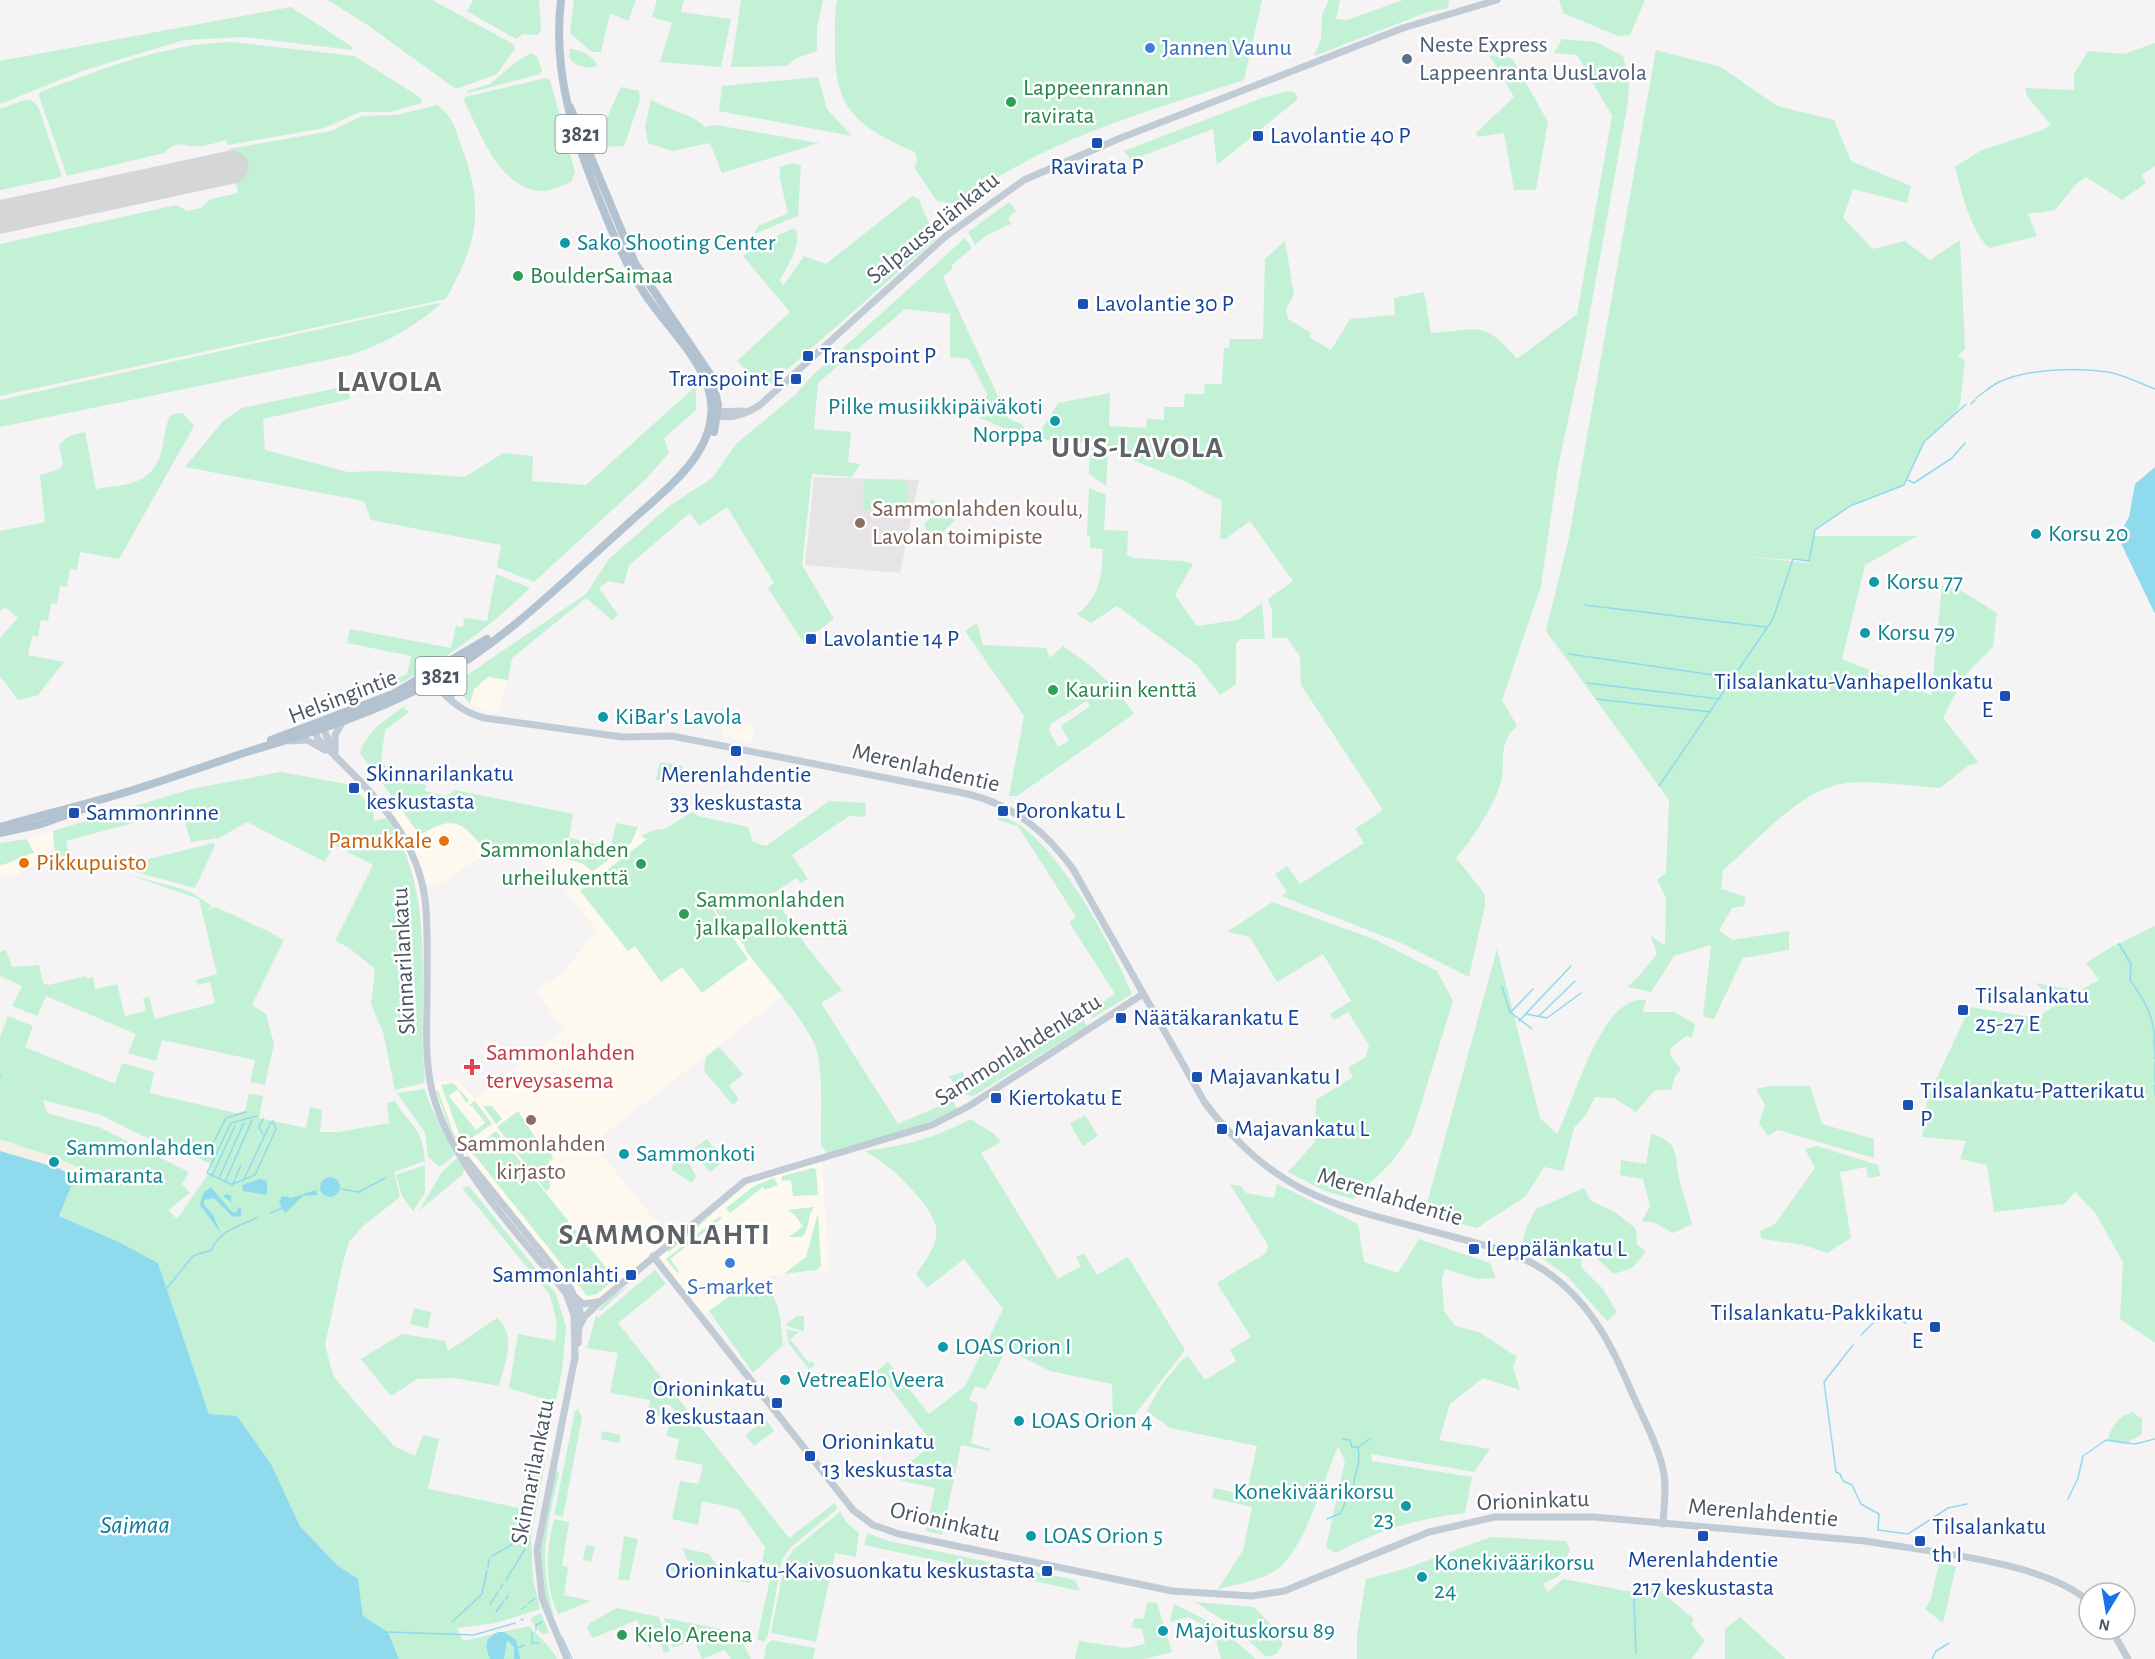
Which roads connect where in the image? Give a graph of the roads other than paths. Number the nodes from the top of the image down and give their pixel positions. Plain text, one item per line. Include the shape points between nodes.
1 (561, 0) edge
2 (1497, 0) edge
3 (716, 413) junction
4 (436, 677) junction
5 (343, 721) junction
6 (318, 728) junction
7 (272, 745) junction
8 (335, 756) junction
9 (222, 760) junction
10 (121, 794) junction
11 (0, 827) edge
12 (0, 833) edge
13 (1143, 994) junction
14 (653, 1256) junction
15 (582, 1312) junction
16 (575, 1360) junction
17 (1663, 1524) junction
18 (2077, 1594) edge
19 (2118, 1641) edge
20 (567, 1659) edge
21 (2128, 1659) edge

1 - 3 main road, Helsingintie / 3821 via 558,41 572,129 622,255 641,289 702,374
2 - 3 main road, Salpausselänkatu via 1402,28 1024,180 946,236 760,405 740,415
3 - 4 main road, Helsingintie / 3821 via 706,442 683,473 527,612
4 - 5 main road, Helsingintie / 3821 via 395,701
4 - 6 main road, Helsingintie / 3821
4 - 13 main road, Merenlahdentie via 443,693 469,713 486,718 622,737 672,736 999,803 1032,822 1073,869
5 - 6 main road, Helsingintie / 3821
5 - 8 main road via 335,735
6 - 7 main road, Helsingintie / 3821
6 - 8 main road, Skinnarilankatu
6 - 9 main road, Helsingintie / 3821
7 - 8 main road via 303,740
7 - 9 main road, Helsingintie / 3821
8 - 15 main road, Skinnarilankatu via 394,819 417,865 426,907 427,1056 430,1085 441,1120 472,1175
9 - 10 main road, Helsingintie / 3821
10 - 11 main road, Helsingintie / 3821
10 - 12 main road, Helsingintie / 3821 via 48,822
13 - 14 main road, Sammonlahdenkatu via 969,1106 932,1125 745,1181
13 - 17 main road, Merenlahdentie via 1217,1117 1246,1150 1288,1183 1333,1204 1511,1254 1550,1274 1584,1304 1621,1366 1659,1457 1665,1482
14 - 15 main road, Sammonlahdenkatu via 601,1301
14 - 17 main road, Orioninkatu via 853,1510 873,1525 898,1534 1172,1591 1252,1596 1284,1591 1388,1547 1495,1517 1537,1515
15 - 16 main road, Skinnarilankatu
15 - 16 main road, Skinnarilankatu
16 - 20 main road, Skinnarilankatu via 537,1550 542,1598
17 - 18 main road, Merenlahdentie via 1865,1541 1971,1559 2051,1578
19 - 21 main road

